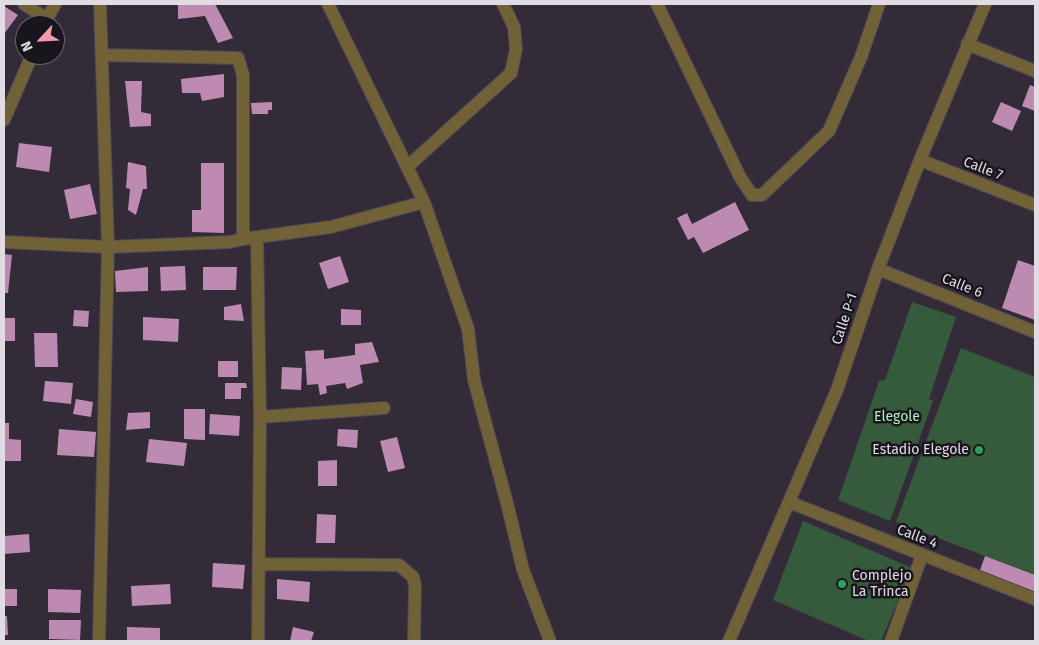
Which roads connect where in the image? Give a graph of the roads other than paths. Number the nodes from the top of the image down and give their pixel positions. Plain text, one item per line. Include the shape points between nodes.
1 (24, 4) edge
2 (100, 4) edge
3 (328, 4) edge
4 (503, 4) edge
5 (657, 4) edge
6 (879, 4) edge
7 (985, 4) edge
8 (37, 15) edge
9 (967, 44) junction
10 (102, 55) junction
11 (28, 65) edge
12 (1035, 71) edge
13 (4, 120) edge
14 (920, 160) junction
15 (407, 167) junction
16 (424, 202) junction
17 (1035, 205) edge
18 (257, 238) junction
19 (242, 239) junction
20 (4, 242) edge
21 (108, 247) junction
22 (878, 269) junction
23 (1035, 332) edge
24 (384, 408) dead end
25 (260, 417) junction
26 (789, 502) junction
27 (922, 555) junction
28 (259, 564) junction
29 (1035, 599) edge
30 (99, 641) edge
31 (258, 641) edge
32 (414, 641) edge
33 (550, 641) edge
34 (729, 641) edge
35 (891, 641) edge

1 - 8 street
2 - 10 street
3 - 15 street
4 - 15 street via 515,34 516,49 511,73
5 - 6 street via 740,177 752,195 762,195 829,130 861,57
7 - 9 street, Calle P-1
9 - 12 street
9 - 14 street, Calle P-1
10 - 19 street via 238,58 243,75
10 - 21 street
11 - 13 street
14 - 17 street, Calle 7
14 - 22 street, Calle P-1
15 - 16 street
16 - 18 street via 331,227
16 - 33 street via 468,329 474,380 524,570
18 - 19 street
18 - 25 street
19 - 21 street
20 - 21 street
21 - 30 street
22 - 23 street, Calle 6
22 - 26 street, Calle P-1 via 837,390
24 - 25 street
25 - 28 street
26 - 27 street, Calle 4
26 - 34 street, Calle P-1
27 - 29 street, Calle 4
27 - 35 street
28 - 31 street
28 - 32 street via 399,565 413,577 415,586

